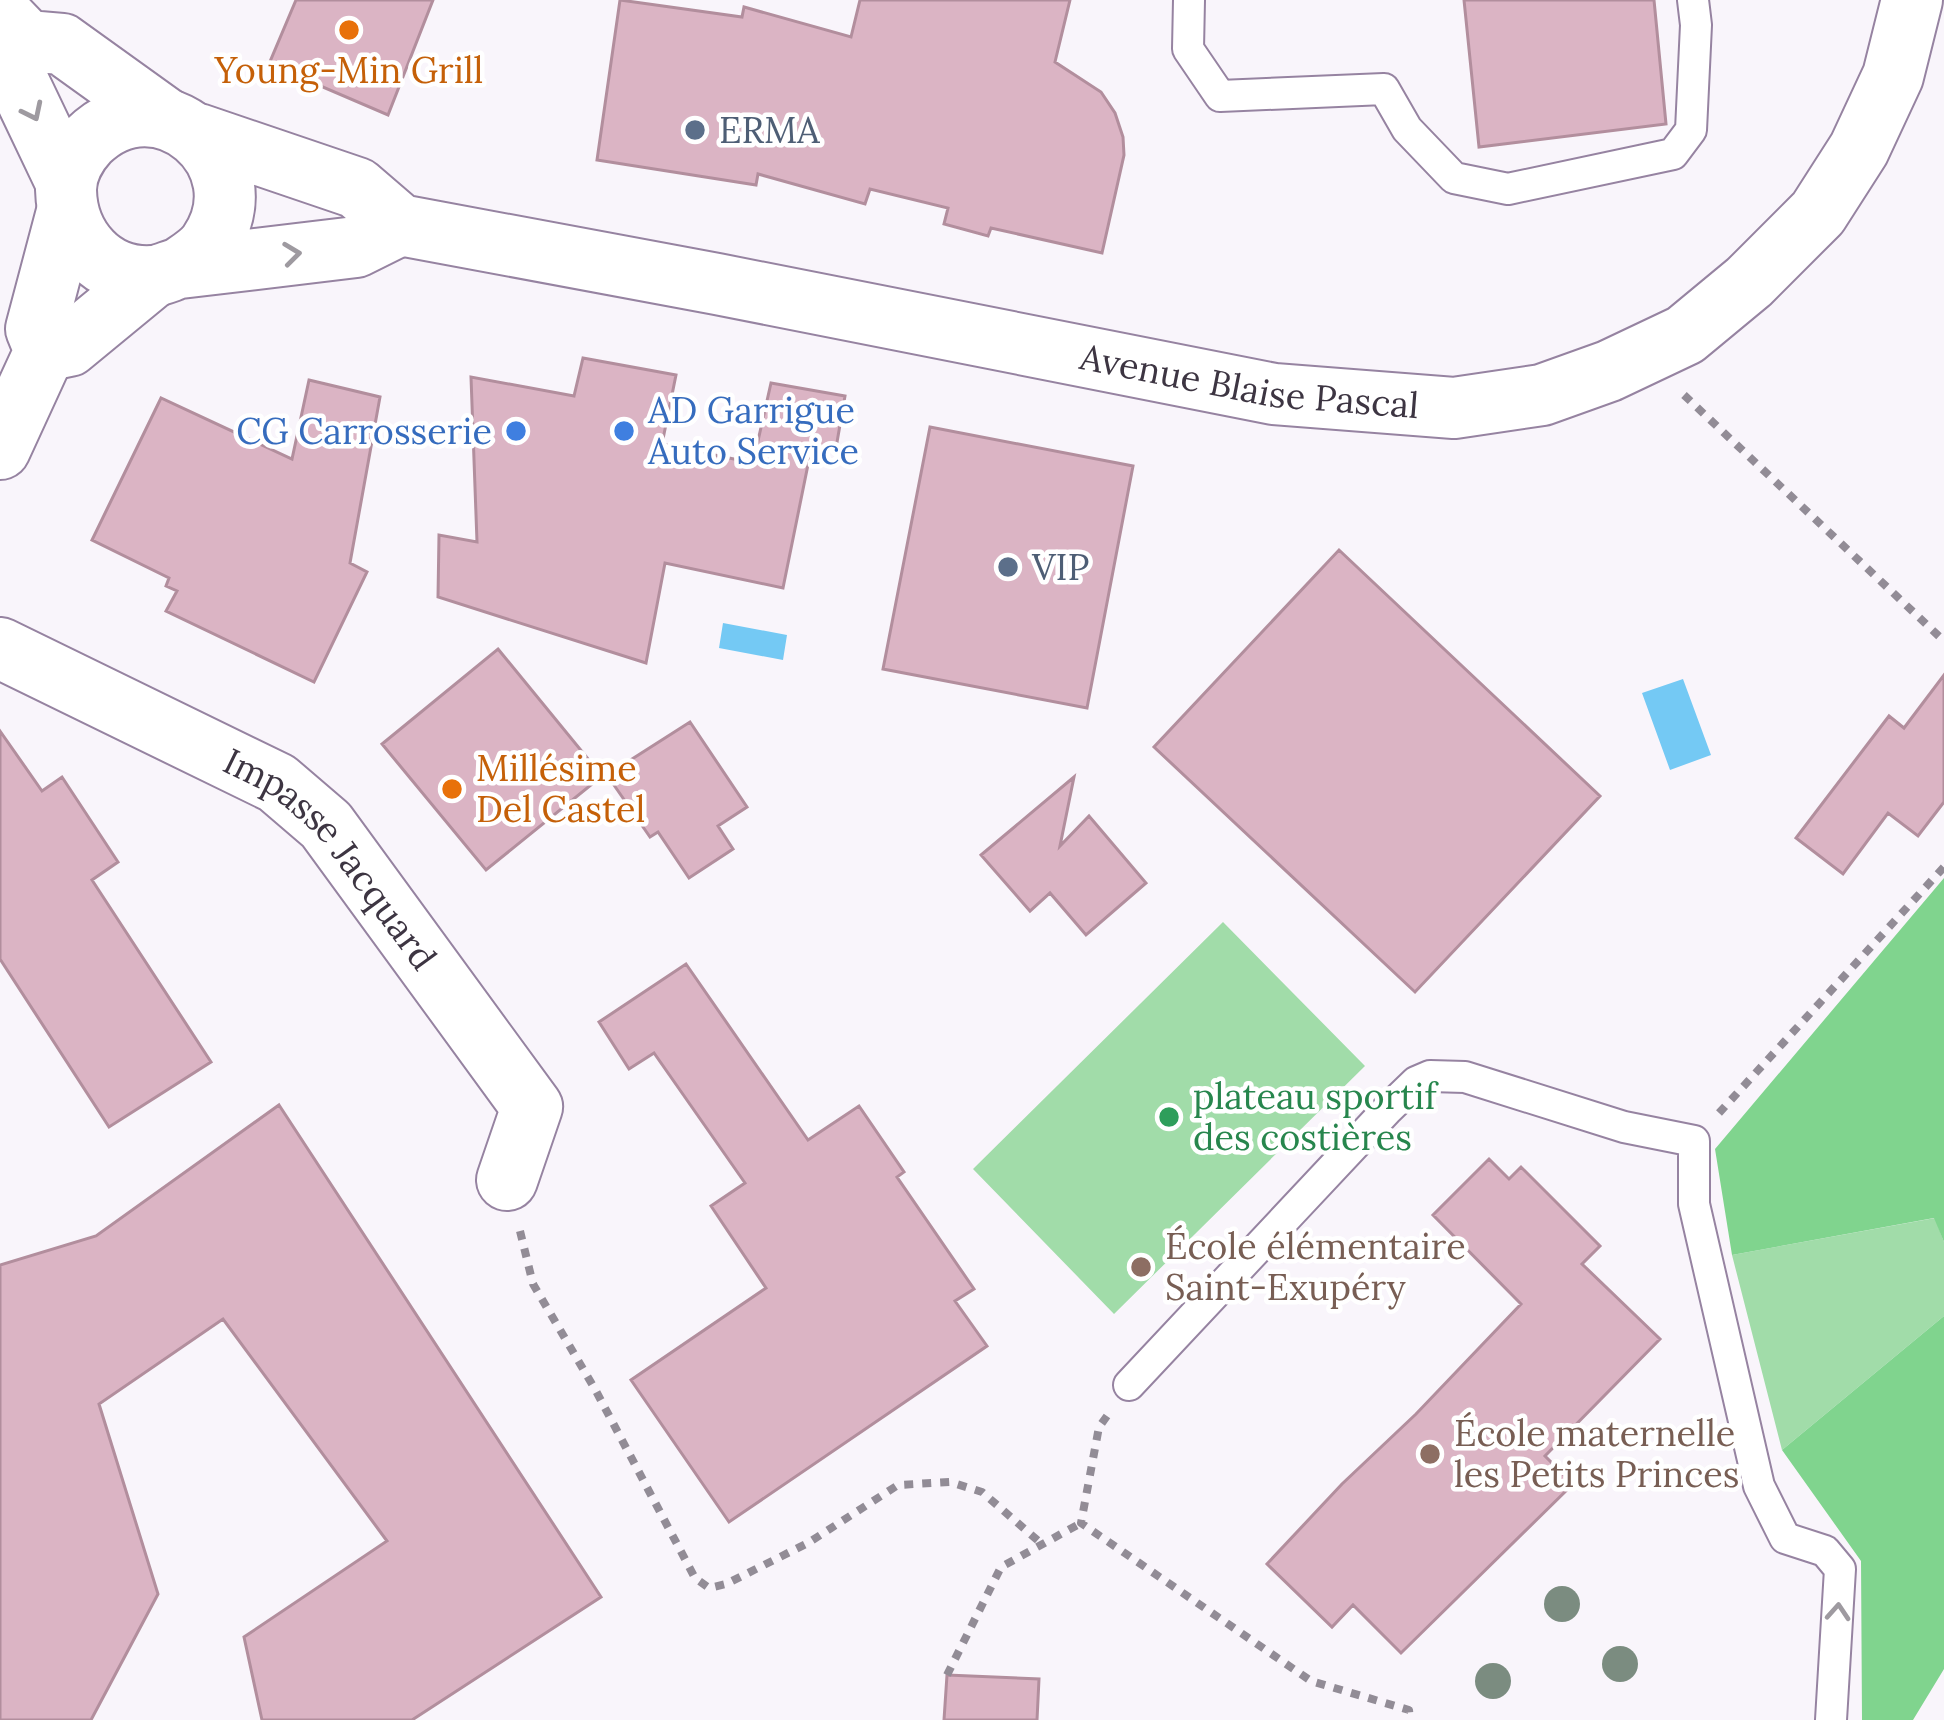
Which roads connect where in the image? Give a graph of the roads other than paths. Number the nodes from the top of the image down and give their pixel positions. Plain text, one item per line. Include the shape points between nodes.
1 (1189, 0) edge
2 (1693, 0) edge
3 (1912, 0) edge
4 (13, 27) edge
5 (181, 126) junction
6 (67, 197) junction
7 (400, 226) junction
8 (167, 272) junction
9 (45, 352) junction
10 (0, 448) edge
11 (0, 648) edge
12 (507, 1180) road end
13 (1129, 1385) road end
14 (1831, 1720) edge

1 - 2 lane via 1188,49 1220,96 1384,88 1407,129 1454,178 1508,189 1673,154 1691,130
3 - 7 street, Avenue Blaise Pascal via 1893,76 1818,213 1685,335 1542,395 1454,408 1274,394
4 - 5 street via 62,44
4 -> 6 street via 15,75
5 - 6 street via 133,116 101,128 78,152
5 - 7 street via 357,188
5 - 8 street via 217,159 225,190 206,248
6 - 8 street via 77,239 98,261 124,273
6 - 9 street via 36,328
8 -> 7 street via 356,247
8 - 9 street via 69,346
9 - 10 street
11 - 12 street, Impasse Jacquard via 277,783 326,825 532,1107
14 -> 13 lane via 1840,1569 1825,1551 1785,1538 1759,1486 1694,1204 1694,1141 1466,1077 1416,1082

